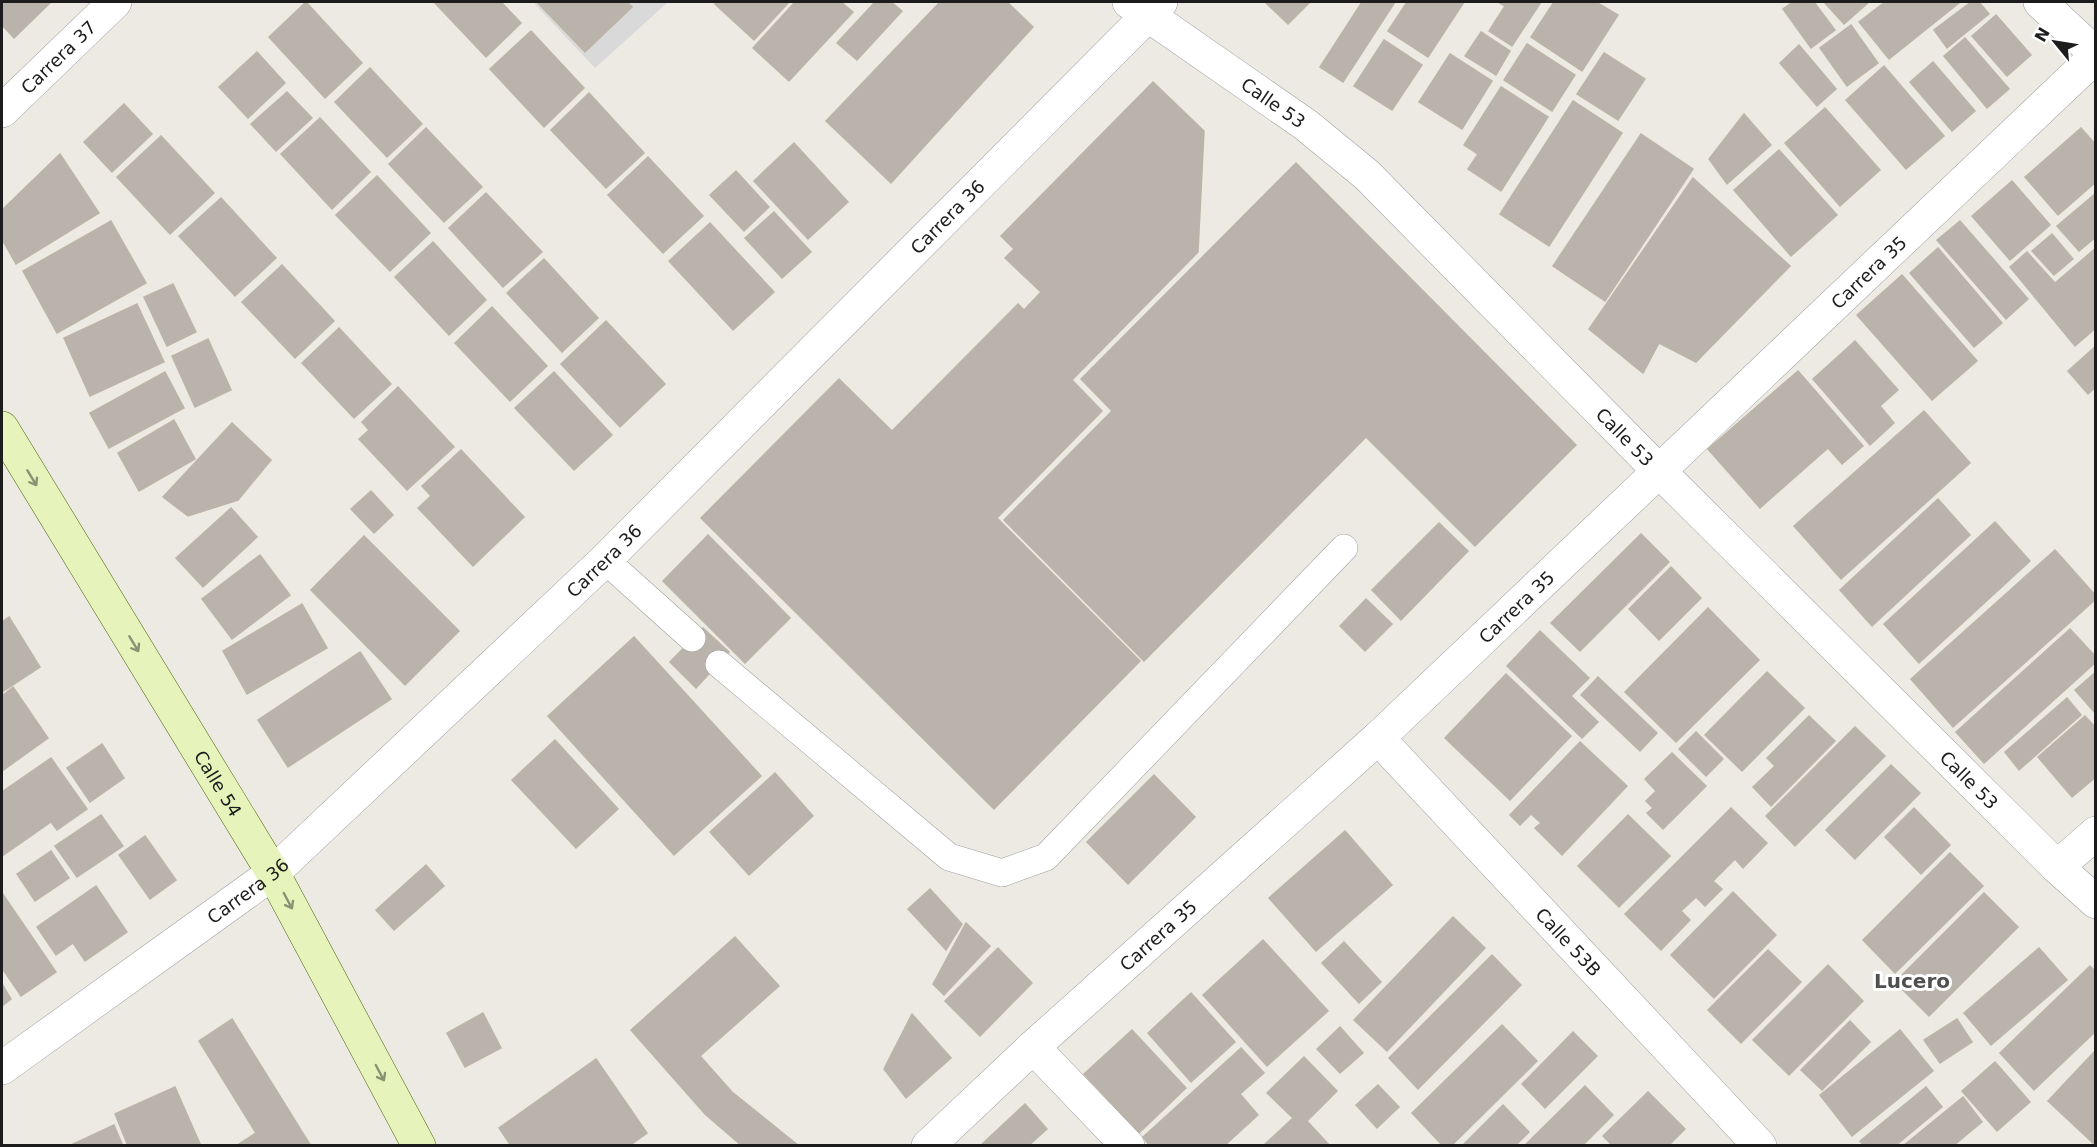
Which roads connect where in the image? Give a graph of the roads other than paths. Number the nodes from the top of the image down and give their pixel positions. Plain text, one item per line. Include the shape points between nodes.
1 (115, 2) edge
2 (2040, 2) edge
3 (1146, 6) edge
4 (2096, 55) edge
5 (2, 111) edge
6 (2, 428) edge
7 (1659, 471) junction
8 (1344, 548) dead end
9 (605, 560) junction
10 (692, 638) dead end
11 (719, 664) dead end
12 (1378, 738) junction
13 (2096, 833) edge
14 (2057, 867) junction
15 (273, 873) junction
16 (2096, 902) edge
17 (1033, 1047) junction
18 (2, 1068) edge
19 (1758, 1145) edge
20 (419, 1146) edge
21 (928, 1146) edge
22 (1128, 1146) edge

1 - 5 street, Carrera 37
2 - 4 street
3 - 7 street, Calle 53 via 1367,175
3 - 9 street, Carrera 36
4 - 7 street, Carrera 35
6 -> 15 street, Calle 54
7 - 12 street, Carrera 35
7 - 14 street, Calle 53
8 - 11 lane via 1046,857 1002,873 949,856
9 - 10 lane
9 - 15 street, Carrera 36
12 - 17 street, Carrera 35
12 - 19 street, Calle 53B
13 - 14 street
14 - 16 street, Calle 53
15 - 18 street, Carrera 36
15 -> 20 street, Calle 54
17 - 21 street, Carrera 35
17 - 22 street

